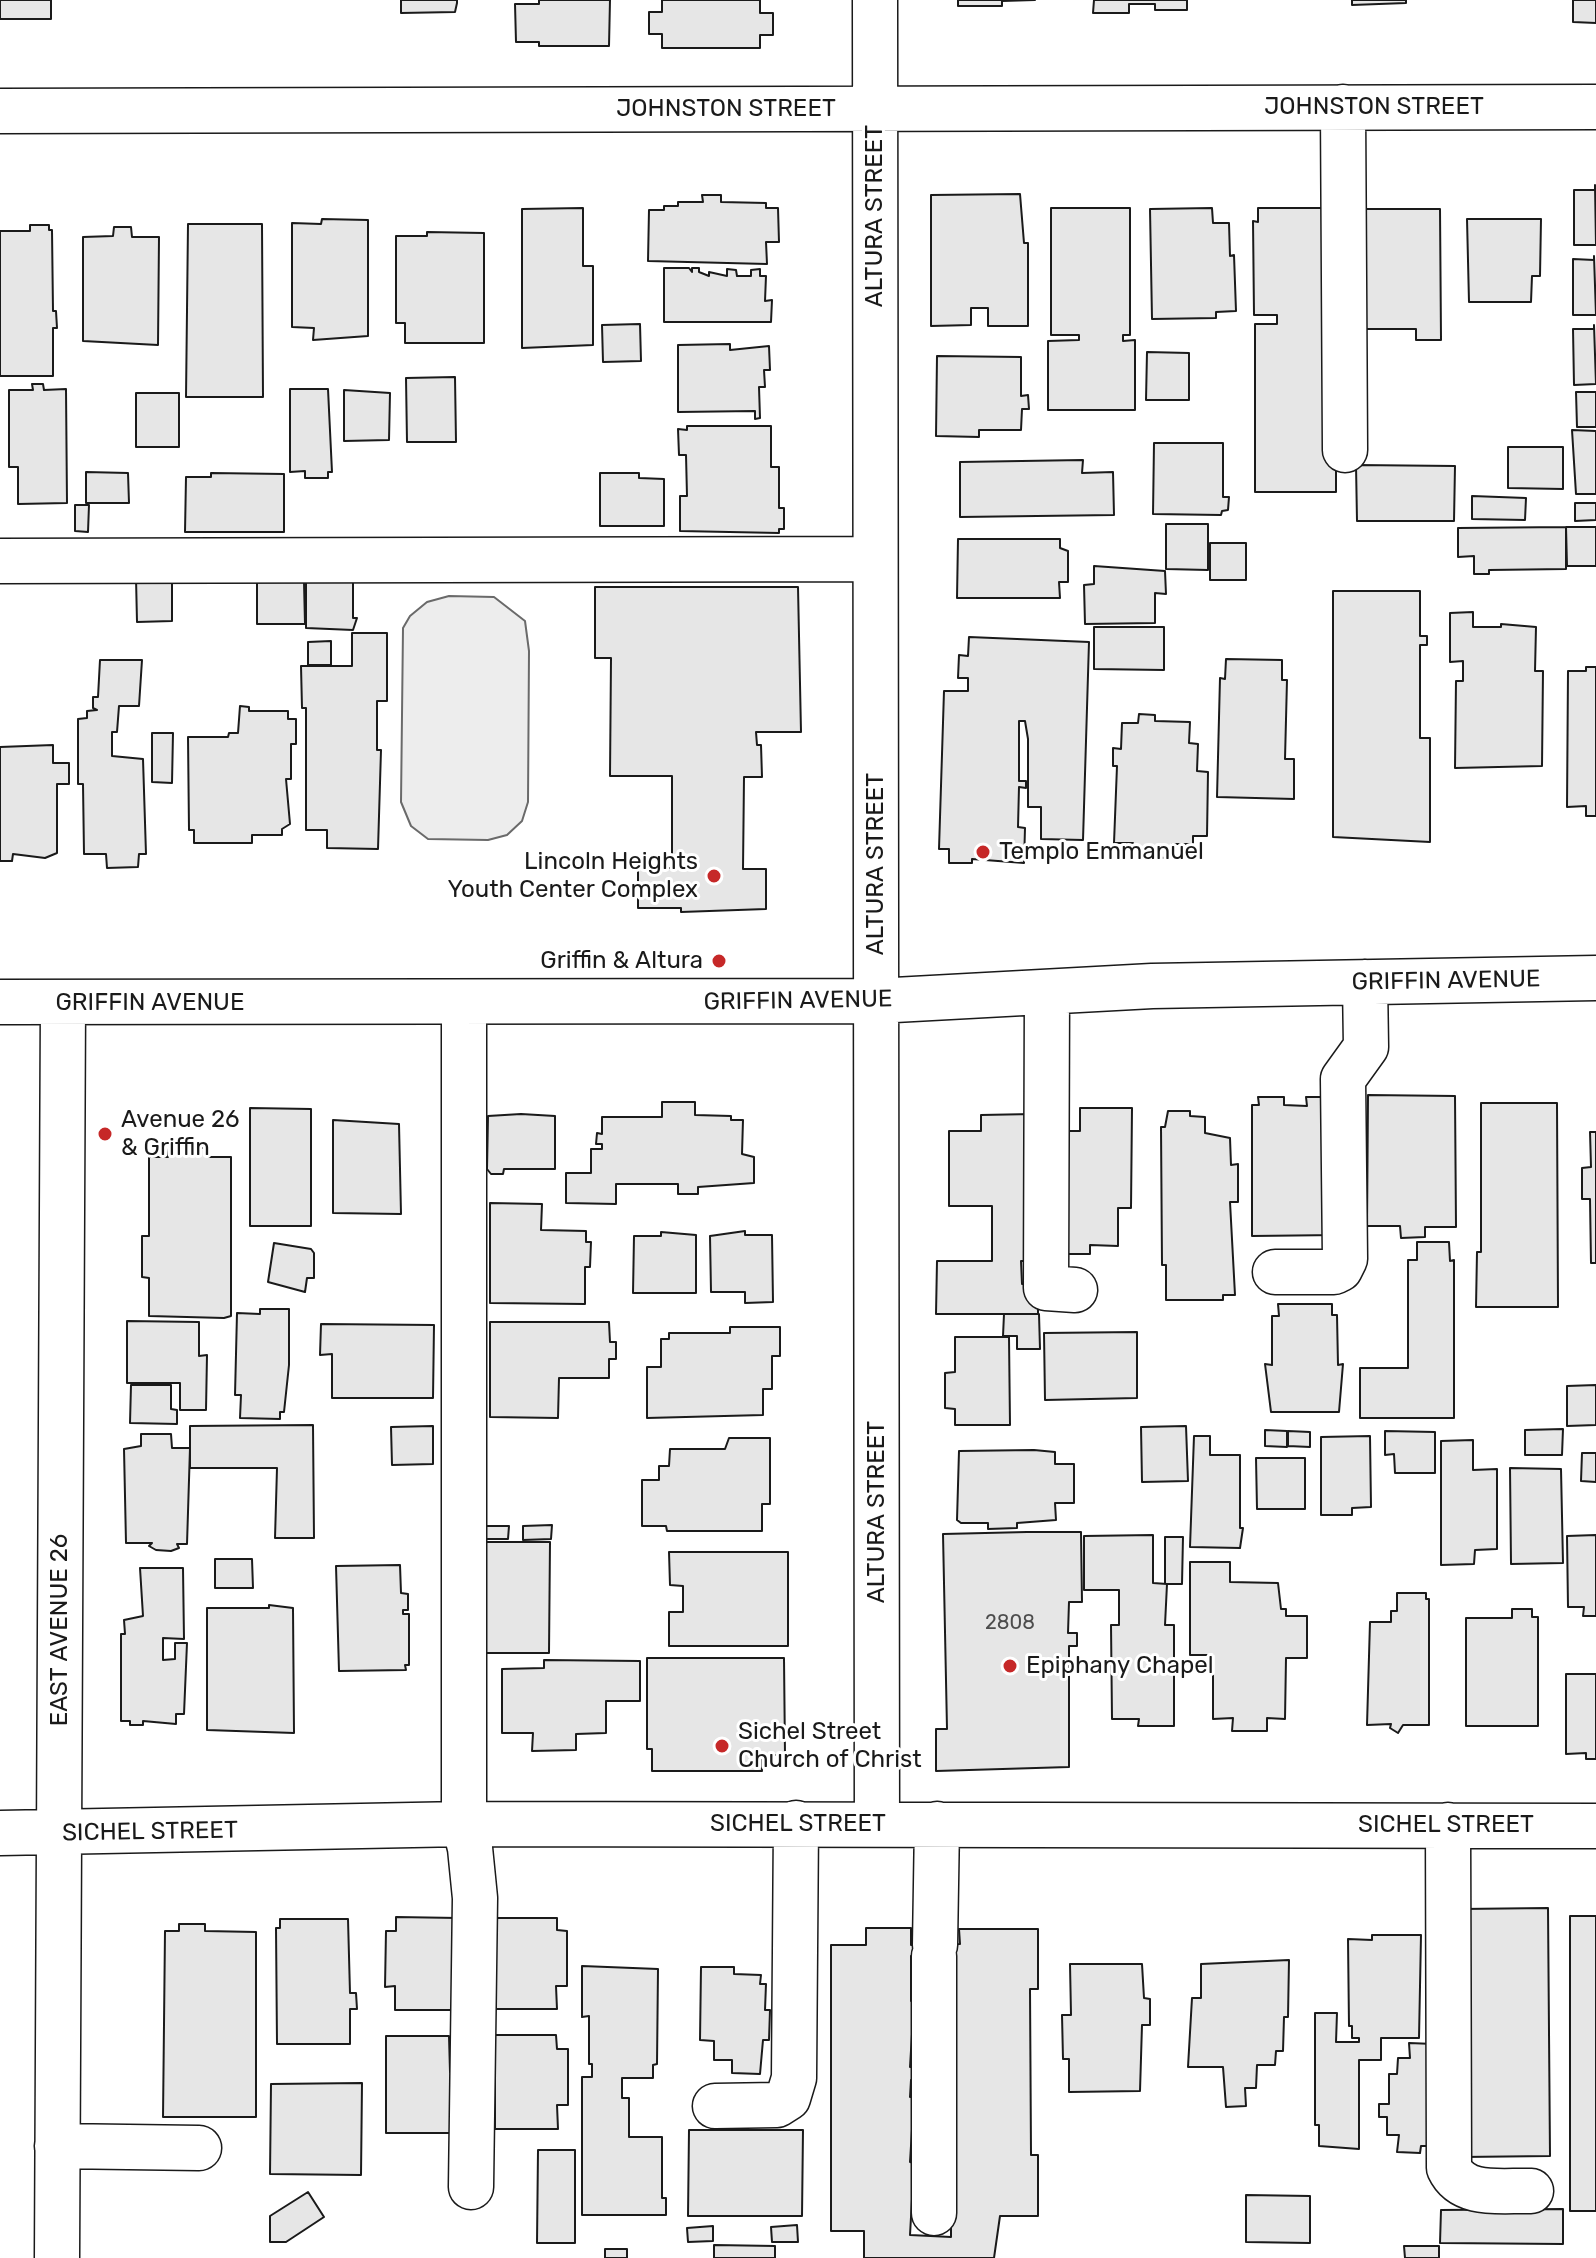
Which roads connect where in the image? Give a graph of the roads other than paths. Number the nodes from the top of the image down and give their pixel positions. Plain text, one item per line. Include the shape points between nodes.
1 (875, 0) edge
2 (1343, 107) junction
3 (1596, 107) edge
4 (875, 108) junction
5 (0, 111) edge
6 (1345, 450) dead end
7 (875, 559) junction
8 (0, 561) edge
9 (1596, 978) edge
10 (1365, 982) junction
11 (1047, 992) junction
12 (876, 1001) junction
13 (0, 1002) edge
14 (63, 1003) junction
15 (464, 1004) junction
16 (1275, 1272) dead end
17 (1075, 1290) dead end
18 (796, 1823) junction
19 (464, 1824) junction
20 (877, 1824) junction
21 (937, 1824) junction
22 (1448, 1825) junction
23 (1596, 1826) edge
24 (0, 1833) edge
25 (59, 1835) junction
26 (715, 2106) dead end
27 (57, 2146) junction
28 (199, 2148) dead end
29 (471, 2187) dead end
30 (1531, 2191) dead end
31 (934, 2213) dead end
32 (57, 2258) edge

1 - 4 street, ALTURA STREET
2 - 3 street, JOHNSTON STREET
2 - 4 street, JOHNSTON STREET
2 - 6 street
4 - 5 street, JOHNSTON STREET
4 - 7 street, ALTURA STREET
7 - 8 street
7 - 12 street, ALTURA STREET
9 - 10 street, GRIFFIN AVENUE
10 - 11 street, GRIFFIN AVENUE
10 - 16 street via 1366,1047 1343,1079 1345,1259 1334,1272
11 - 12 street, GRIFFIN AVENUE
11 - 17 street via 1046,1288
12 - 15 street, GRIFFIN AVENUE
12 - 20 street, ALTURA STREET
13 - 14 street, GRIFFIN AVENUE
14 - 15 street, GRIFFIN AVENUE
14 - 25 street, EAST AVENUE 26
15 - 19 street
18 - 19 street, SICHEL STREET
18 - 20 street, SICHEL STREET
18 - 26 street via 794,2078 788,2098 777,2105
19 - 25 street, SICHEL STREET
19 - 29 street via 475,1898
20 - 21 street, SICHEL STREET
21 - 22 street, SICHEL STREET
21 - 31 street
22 - 23 street, SICHEL STREET
22 - 30 street via 1449,2168 1455,2181 1468,2188
24 - 25 street, SICHEL STREET
25 - 27 street, EAST AVENUE 26
27 - 28 street
27 - 32 street, EAST AVENUE 26

